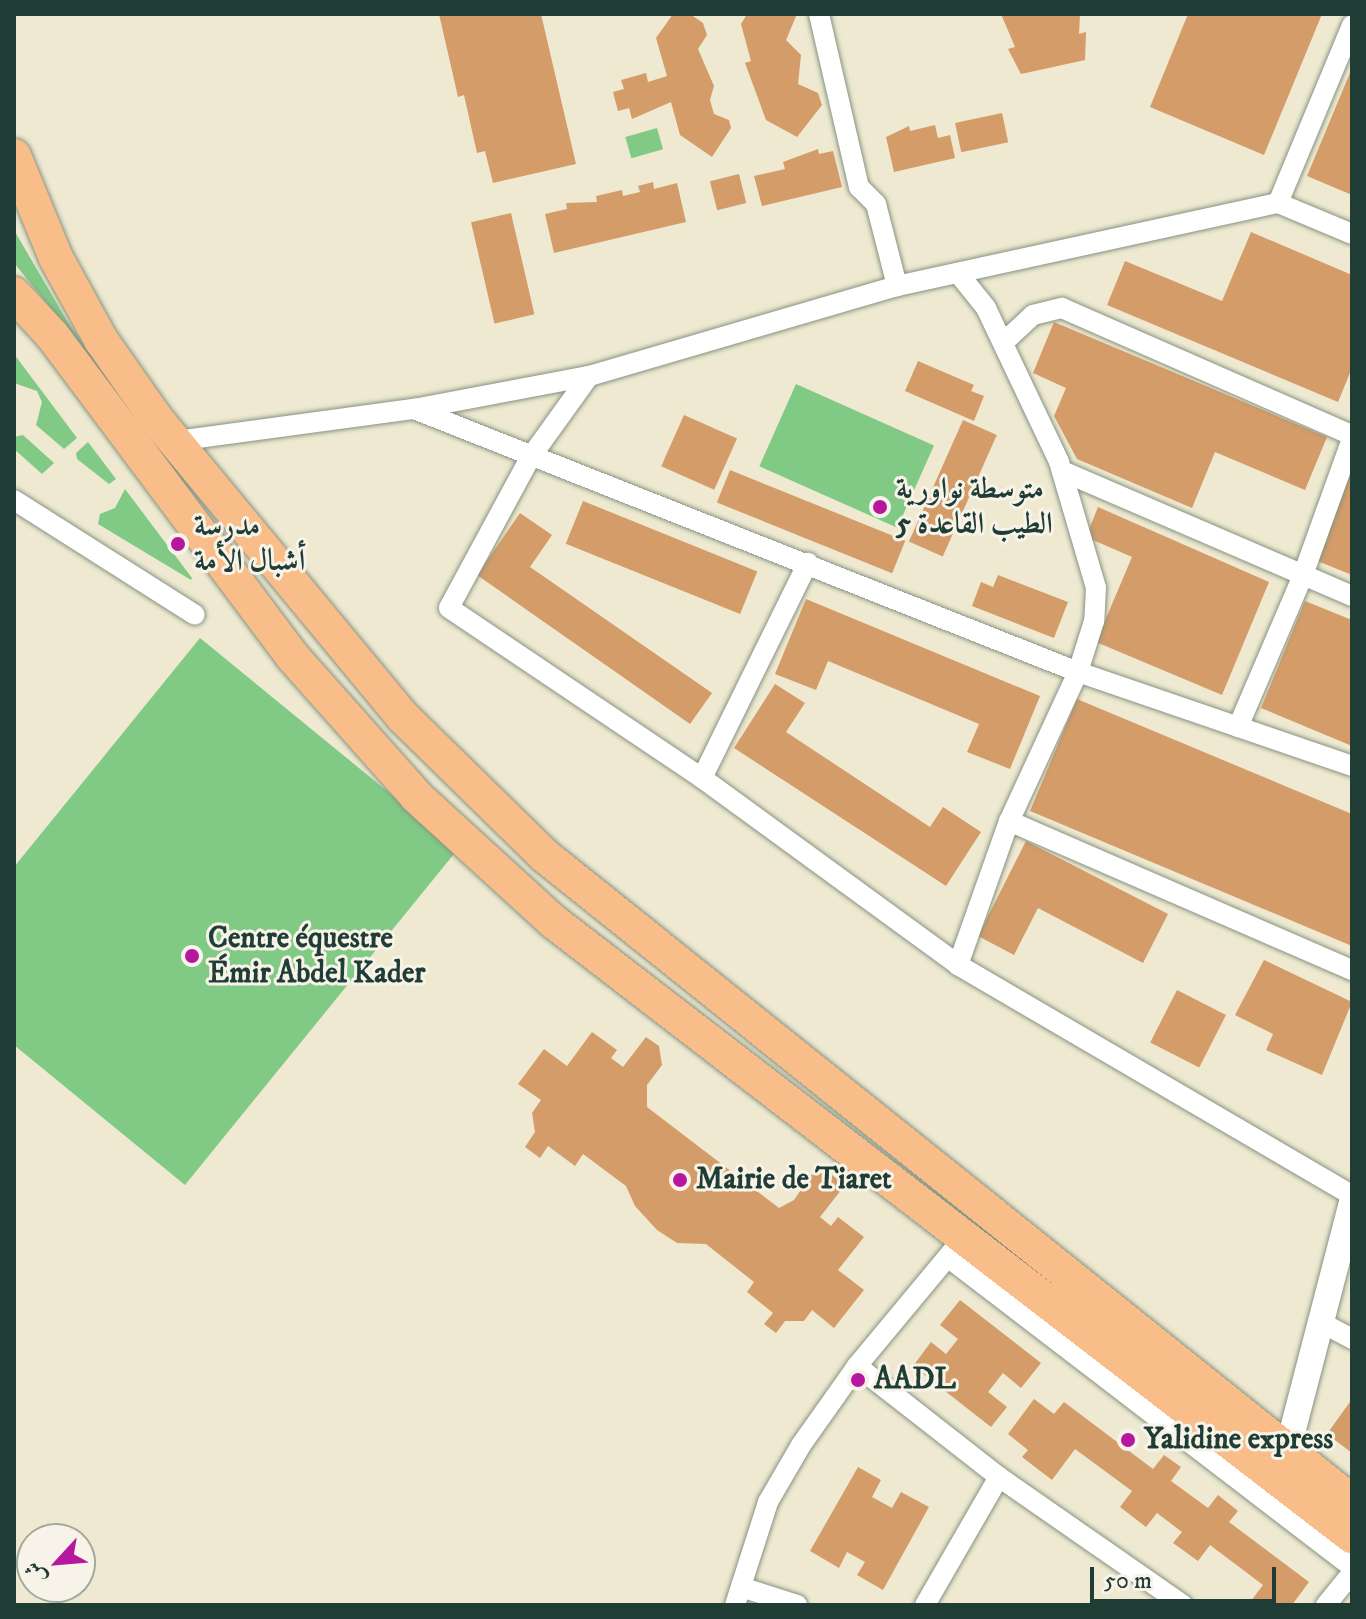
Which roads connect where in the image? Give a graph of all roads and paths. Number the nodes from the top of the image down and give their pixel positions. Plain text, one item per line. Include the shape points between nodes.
1 (819, 14) edge
2 (1352, 25) edge
3 (14, 156) edge
4 (1278, 203) junction
5 (1352, 234) edge
6 (958, 273) junction
7 (897, 286) junction
8 (14, 294) edge
9 (1004, 342) junction
10 (589, 376) junction
11 (414, 409) junction
12 (1352, 437) edge
13 (176, 441) junction
14 (530, 458) junction
15 (1062, 471) junction
16 (14, 500) edge
17 (808, 563) junction
18 (1303, 575) junction
19 (1352, 596) edge
20 (195, 615) dead end
21 (1078, 672) junction
22 (1238, 727) junction
23 (1352, 766) edge
24 (702, 778) junction
25 (1009, 821) junction
26 (958, 965) junction
27 (1352, 970) edge
28 (1352, 1195) edge
29 (1352, 1203) edge
30 (956, 1246) junction
31 (1324, 1324) junction
32 (1352, 1339) edge
33 (857, 1366) junction
34 (1287, 1452) junction
35 (999, 1477) junction
36 (1352, 1502) edge
37 (1352, 1536) edge
38 (1352, 1570) edge
39 (738, 1596) edge
40 (797, 1605) edge
41 (925, 1605) edge
42 (1183, 1605) edge
43 (1326, 1605) edge

1 - 7 street via 859,187 876,204
2 - 4 street
3 - 13 highway via 56,258 101,340
4 - 5 street
4 - 6 street
6 - 7 street
6 - 9 street
7 - 10 street
8 - 30 highway via 52,335 292,656 417,797 554,922
9 - 12 street via 1033,315 1062,308
9 - 15 street
10 - 11 street
10 - 14 street
11 - 13 street
11 - 14 street
12 - 18 street
13 - 34 highway via 403,717 545,856
14 - 17 street
14 - 24 street via 449,608
15 - 18 street
15 - 21 street via 1096,588 1094,621
16 - 20 street
17 - 21 street
17 - 24 street
18 - 19 street
18 - 22 street
21 - 22 street
21 - 25 street
22 - 23 street
24 - 26 street
25 - 26 street
25 - 27 street
26 - 28 street
29 - 31 street
30 - 33 street
30 - 37 highway
30 - 38 street
31 - 32 street
31 - 34 street
33 - 35 street
33 - 39 street via 768,1502
34 - 36 highway
35 - 41 street
35 - 42 street
38 - 43 street
39 - 40 street

